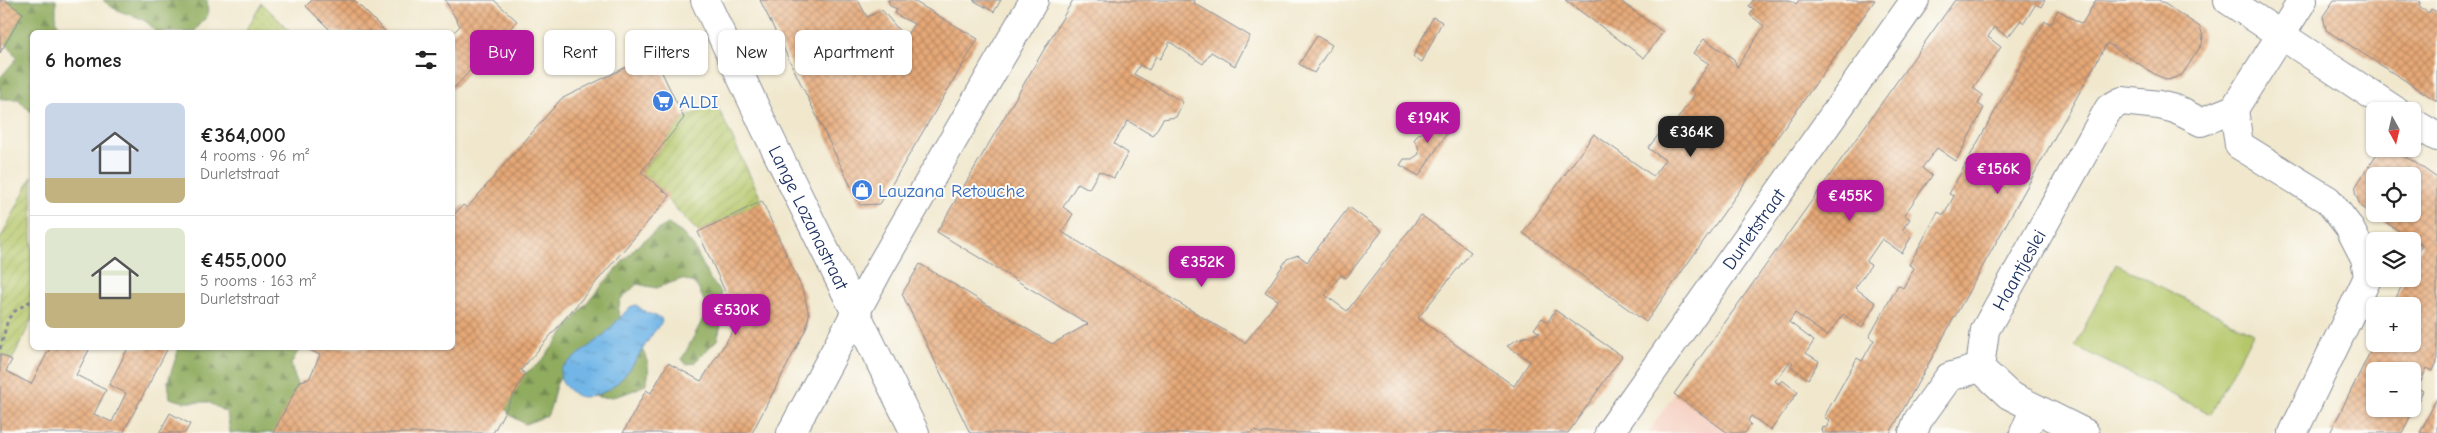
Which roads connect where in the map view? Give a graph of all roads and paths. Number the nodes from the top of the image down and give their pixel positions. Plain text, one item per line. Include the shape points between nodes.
1 (705, 0) edge
2 (1034, 0) edge
3 (1916, 0) edge
4 (2228, 0) edge
5 (2303, 0) edge
6 (2281, 33) junction
7 (2383, 102) edge
8 (2234, 110) junction
9 (2421, 127) edge
10 (2437, 137) edge
11 (30, 301) edge
12 (856, 312) junction
13 (0, 349) edge
14 (1980, 368) junction
15 (2034, 408) junction
16 (791, 433) edge
17 (915, 433) edge
18 (1609, 433) edge
19 (1913, 433) edge
20 (2024, 433) edge
21 (2085, 433) edge
22 (2293, 433) edge

1 - 12 street, Lange Lozanastraat
2 - 12 street
3 - 18 street, Durletstraat
4 - 6 street
5 - 6 street
6 - 7 street
6 - 8 street
8 - 14 street, Haantjeslei via 2201,122 2159,105 2122,101 2108,108 1986,330
8 - 22 street via 2239,146 2328,200 2349,227 2365,258 2368,277
9 - 10 street
11 - 13 path via 8,319
12 - 16 street
12 - 17 street, Lange Lozanastraat
14 - 15 street via 2009,395
14 - 19 street via 1949,377 1918,420
15 - 20 street
15 - 21 street

